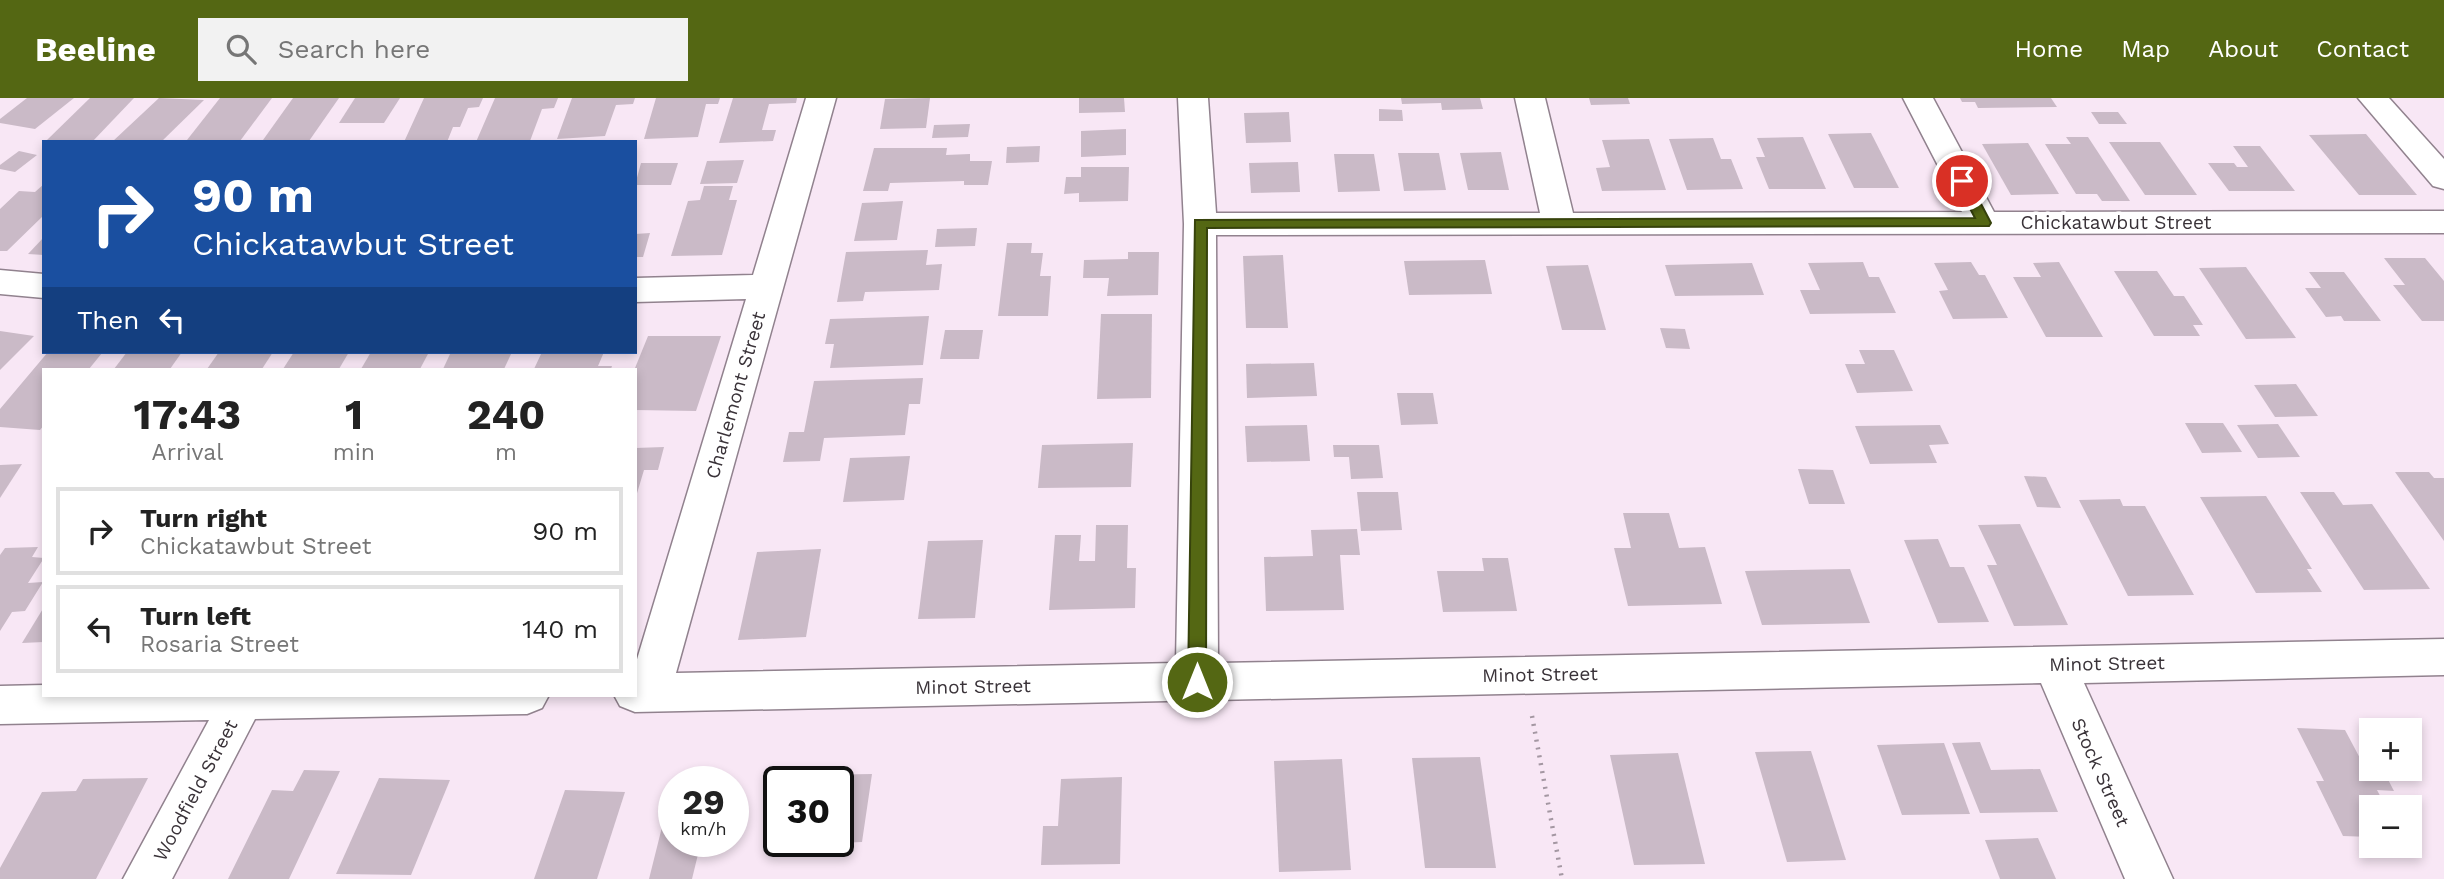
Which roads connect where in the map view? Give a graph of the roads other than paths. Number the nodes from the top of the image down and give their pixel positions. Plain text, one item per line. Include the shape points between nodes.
1 (821, 98) edge
2 (1193, 98) edge
3 (1530, 98) edge
4 (1919, 98) edge
5 (2373, 98) edge
6 (2444, 179) edge
7 (2444, 222) edge
8 (1559, 223) junction
9 (1984, 223) junction
10 (1200, 224) junction
11 (0, 282) edge
12 (42, 286) edge
13 (766, 287) junction
14 (637, 290) edge
15 (2444, 657) edge
16 (2054, 664) junction
17 (1197, 682) junction
18 (642, 693) edge
19 (413, 697) edge
20 (243, 700) junction
21 (0, 705) edge
22 (147, 879) edge
23 (2149, 879) edge

1 - 13 street, Charlemont Street
2 - 10 street
3 - 8 street
4 - 9 street
5 - 6 street
7 - 9 street, Chickatawbut Street
8 - 9 street, Chickatawbut Street
8 - 10 street, Chickatawbut Street
10 - 17 street
11 - 12 street
13 - 14 street
13 - 18 street, Charlemont Street
15 - 16 street, Minot Street
16 - 17 street, Minot Street
16 - 23 street, Stock Street
17 - 18 street, Minot Street
19 - 20 street
20 - 21 street
20 - 22 street, Woodfield Street

